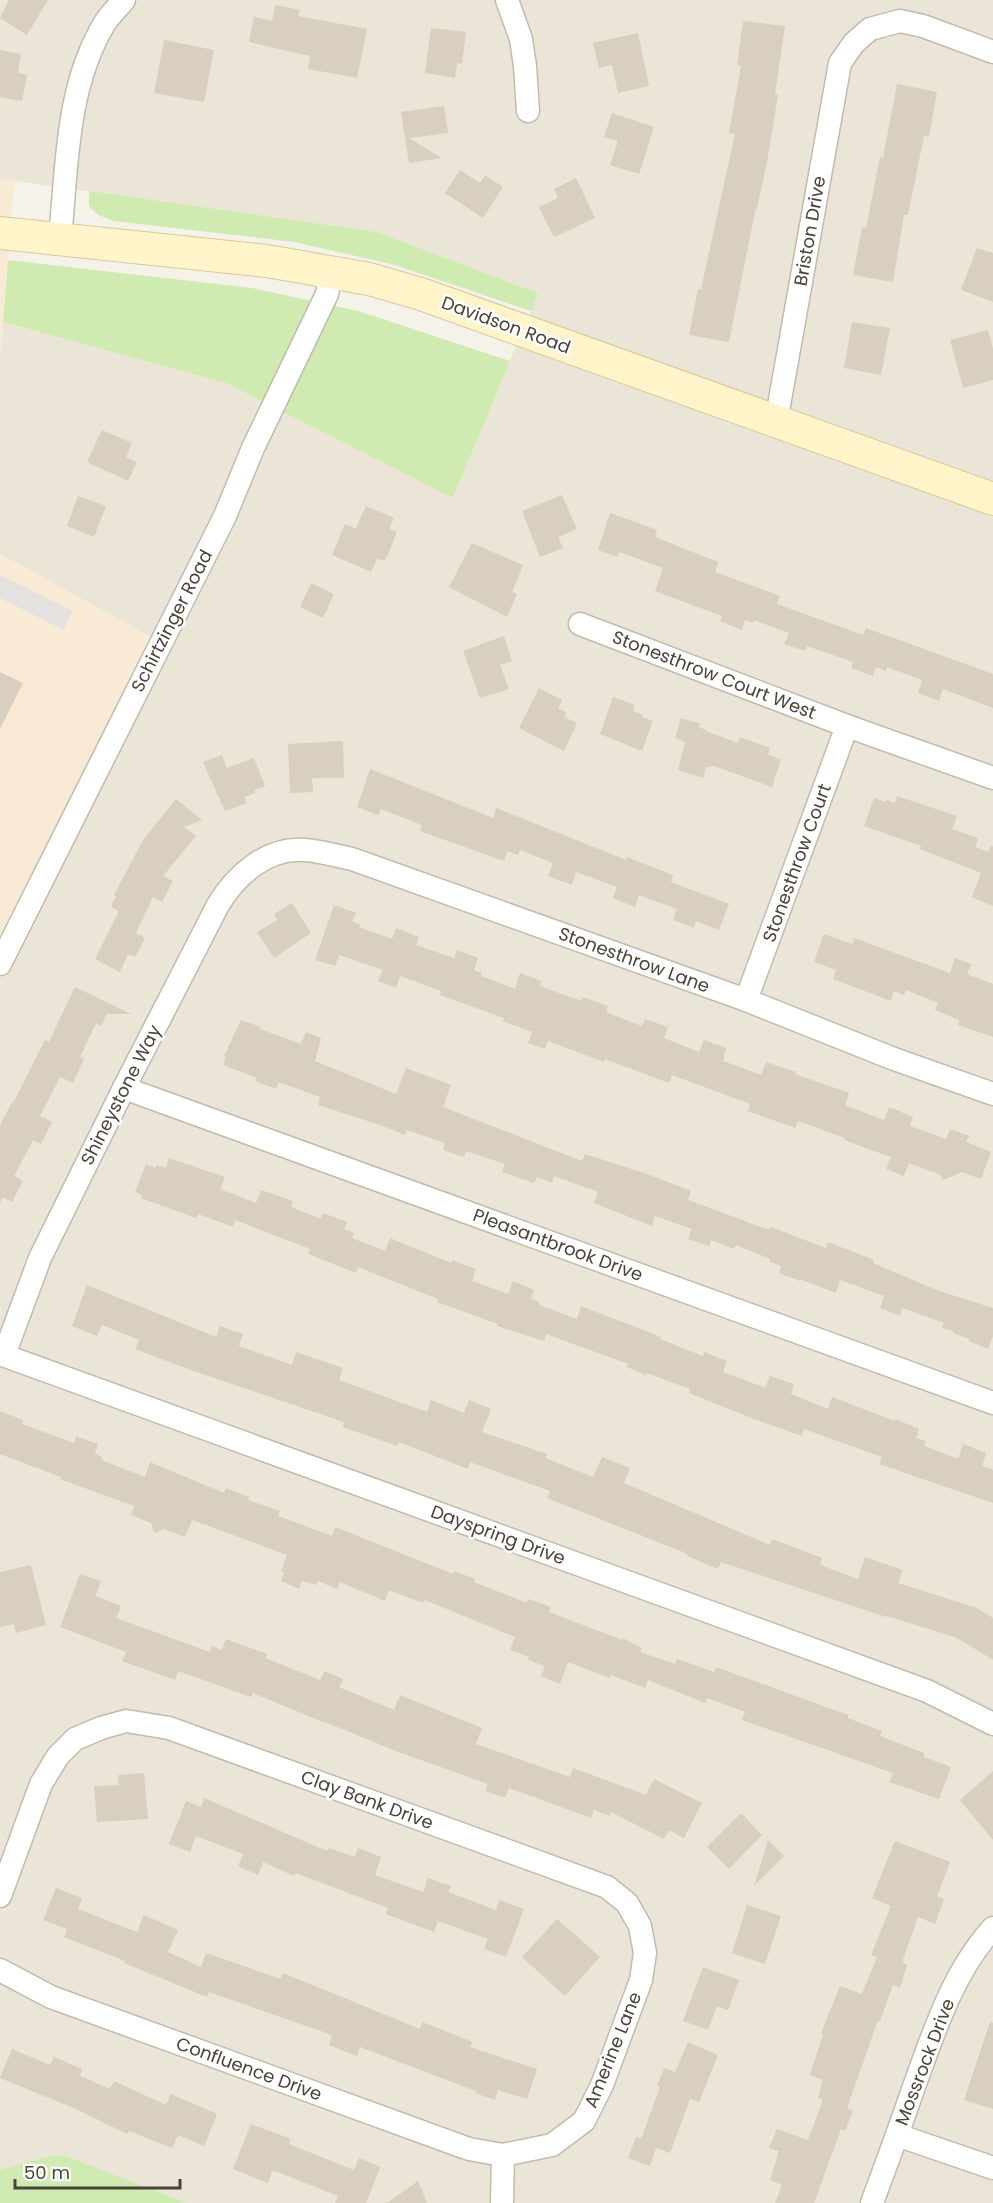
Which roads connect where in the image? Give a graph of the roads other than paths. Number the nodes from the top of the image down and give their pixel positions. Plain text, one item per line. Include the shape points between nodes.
1 (124, 0) edge
2 (507, 0) edge
3 (993, 52) edge
4 (528, 111) dead end
5 (0, 233) edge
6 (60, 239) junction
7 (332, 272) junction
8 (776, 422) junction
9 (993, 499) edge
10 (580, 624) dead end
11 (847, 726) junction
12 (993, 777) edge
13 (270, 857) joint
14 (0, 964) edge
15 (746, 1000) junction
16 (124, 1088) junction
17 (993, 1094) edge
18 (2, 1355) edge
19 (993, 1403) edge
20 (993, 1724) edge
21 (0, 1896) edge
22 (640, 1926) joint
23 (993, 1928) edge
24 (0, 1970) edge
25 (897, 2134) junction
26 (503, 2155) junction
27 (993, 2168) edge
28 (502, 2203) edge
29 (872, 2203) edge

1 - 6 street via 106,21 81,77 73,109
2 - 4 street via 521,39
3 - 8 street, Briston Drive via 900,21 870,29 840,63
5 - 6 main road, Davidson Road
6 - 7 main road, Davidson Road via 267,261
7 - 8 main road, Davidson Road via 421,294
7 - 14 street, Schirtzinger Road via 327,294 225,516
8 - 9 main road, Davidson Road
10 - 11 street, Stonesthrow Court West
11 - 12 street, Stonesthrow Court West
11 - 15 street, Stonesthrow Court
13 - 15 street, Stonesthrow Lane via 304,850 352,859
13 - 16 street, Shineystone Way via 253,865 228,889
15 - 17 street, Stonesthrow Lane
16 - 18 street, Shineystone Way via 40,1258
16 - 19 street, Pleasantbrook Drive
18 - 20 street, Dayspring Drive via 927,1690
21 - 22 street, Clay Bank Drive via 41,1784 58,1755 75,1739 126,1721 169,1728 607,1887 627,1903
22 - 26 street, Amerine Lane via 645,1953 641,1980 602,2085 584,2121 552,2145
23 - 25 street, Mossrock Drive via 952,1991
24 - 26 street, Confluence Drive via 62,2001 469,2149
25 - 27 street
25 - 29 street, Mossrock Drive
26 - 28 street

